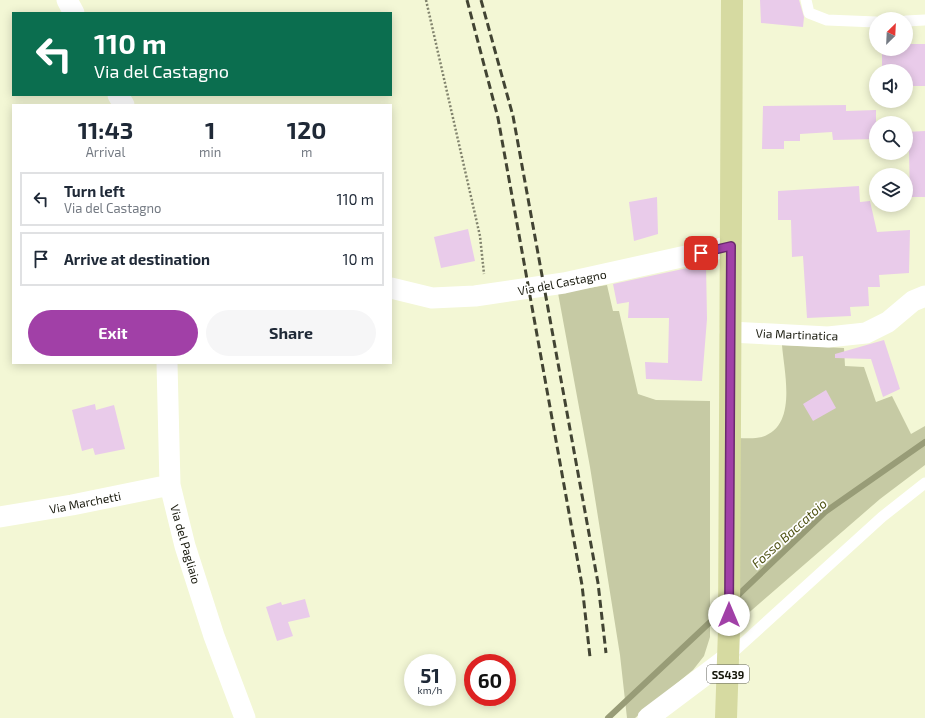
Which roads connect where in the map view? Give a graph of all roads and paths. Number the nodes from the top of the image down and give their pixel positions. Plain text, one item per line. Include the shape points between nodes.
1 (67, 0) edge
2 (426, 0) edge
3 (732, 0) edge
4 (806, 0) edge
5 (73, 12) edge
6 (925, 20) edge
7 (913, 21) edge
8 (869, 22) edge
9 (731, 246) junction
10 (392, 288) edge
11 (475, 296) junction
12 (925, 296) edge
13 (730, 332) junction
14 (167, 364) edge
15 (925, 483) edge
16 (170, 485) junction
17 (0, 517) edge
18 (729, 657) junction
19 (246, 718) edge
20 (648, 718) edge
21 (726, 718) edge

1 - 5 street
2 - 11 path via 480,236 484,276
3 - 9 main road, SS439
4 - 8 lane via 809,13 827,20
6 - 7 lane
9 - 11 street, Via del Castagno via 564,283
9 - 13 main road, SS439
10 - 11 street, Via del Castagno via 432,298
12 - 13 street, Via Martinatica via 913,301 888,322 866,333 828,337
13 - 18 main road, SS439
14 - 16 street, Via del Pagliaio
15 - 18 lane via 876,522
16 - 17 street, Via Marchetti
16 - 19 street, Via del Pagliaio via 185,546 214,636
18 - 20 street
18 - 21 main road, SS439

